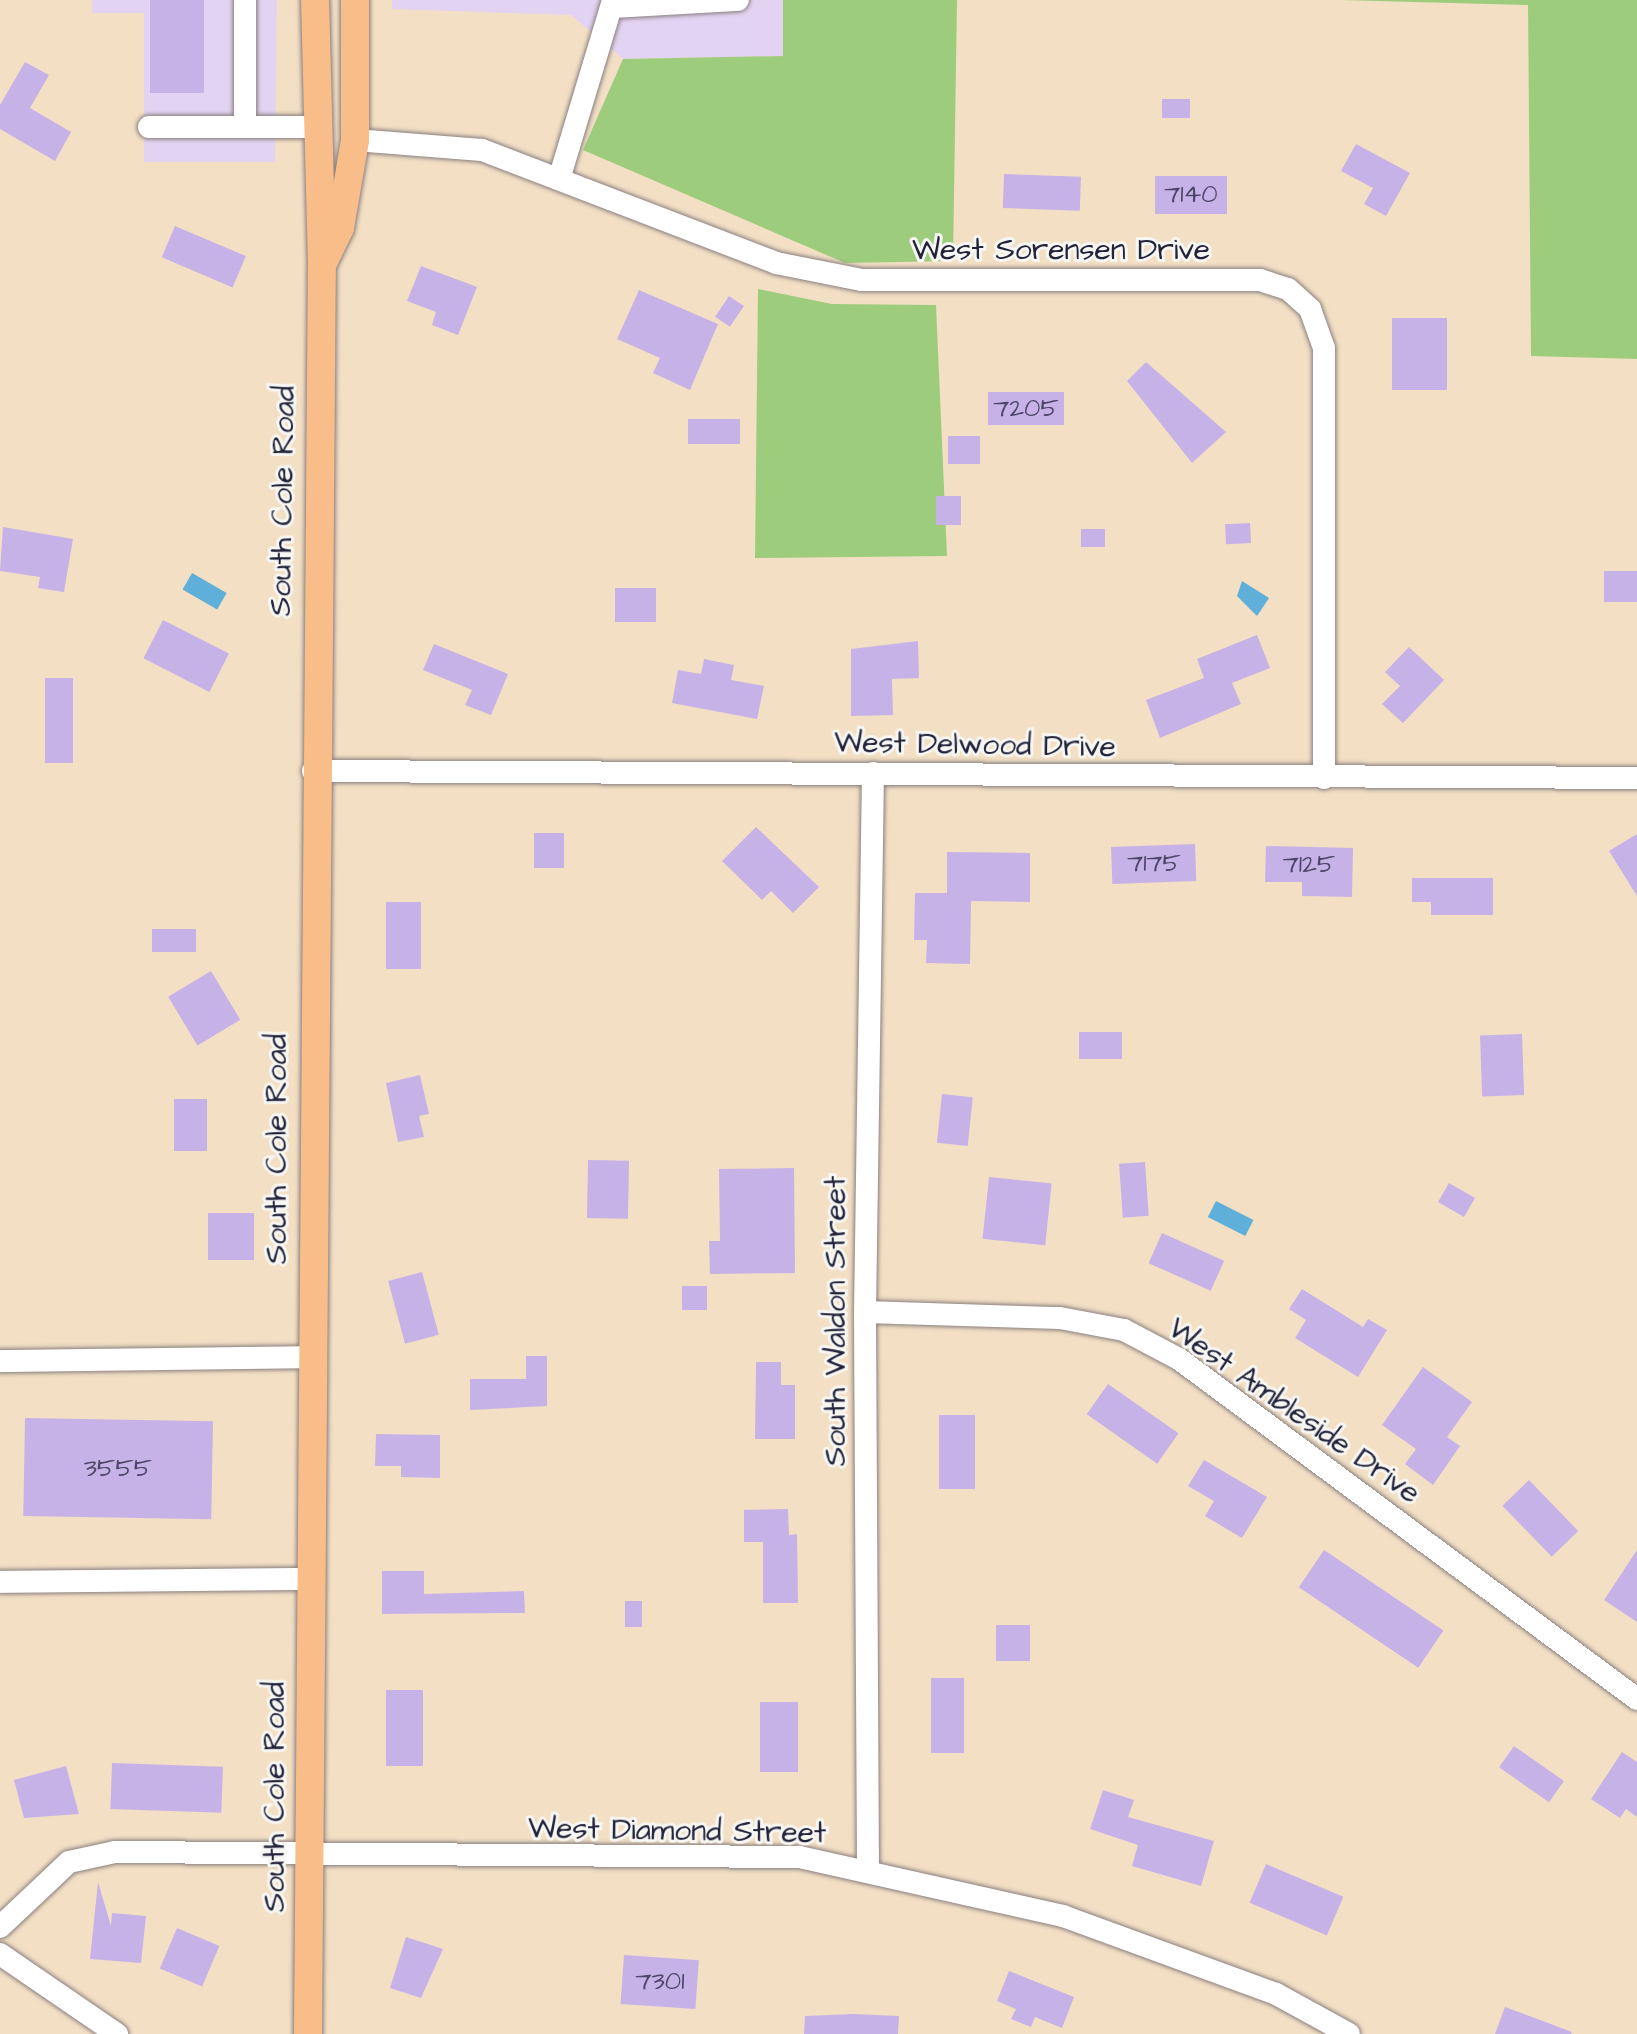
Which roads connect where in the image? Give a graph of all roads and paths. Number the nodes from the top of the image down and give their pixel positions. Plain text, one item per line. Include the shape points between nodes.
1 (245, 0) edge
2 (315, 0) edge
3 (355, 0) edge
4 (738, 0) edge
5 (614, 3) edge
6 (315, 63) junction
7 (149, 127) dead end
8 (245, 127) junction
9 (315, 127) junction
10 (355, 140) junction
11 (560, 176) junction
12 (322, 265) junction
13 (313, 771) junction
14 (873, 773) junction
15 (1324, 778) junction
16 (1637, 778) edge
17 (865, 1312) junction
18 (311, 1357) junction
19 (0, 1361) edge
20 (310, 1579) junction
21 (0, 1582) edge
22 (1637, 1699) edge
23 (309, 1857) junction
24 (868, 1870) junction
25 (0, 1927) edge
26 (0, 1954) edge
27 (117, 2034) edge
28 (308, 2034) edge
29 (1349, 2034) edge

1 - 8 street
2 - 6 main road, South Cole Road
3 - 10 main road, South Cole Road
4 - 5 street
5 - 11 street
6 - 9 main road, South Cole Road
6 - 10 main road, South Cole Road via 322,98
7 - 8 street
8 - 9 street
9 - 12 main road, South Cole Road
10 - 11 street, West Sorensen Drive via 448,143
10 - 12 main road, South Cole Road via 340,228
11 - 15 street, West Sorensen Drive via 776,263 862,280 1260,280 1288,289 1310,309 1324,348
12 - 13 main road, South Cole Road
13 - 14 street, West Delwood Drive
13 - 18 main road, South Cole Road
14 - 15 street, West Delwood Drive
14 - 17 street, South Waldon Street
15 - 16 street, West Delwood Drive
17 - 22 street, West Ambleside Drive via 1060,1318 1124,1330 1179,1359
17 - 24 street, South Waldon Street
18 - 19 street
18 - 20 main road, South Cole Road
20 - 21 street
20 - 23 main road, South Cole Road
23 - 24 street, West Diamond Street via 799,1857
23 - 25 street, West Diamond Street via 115,1852 69,1862
23 - 28 main road, South Cole Road
24 - 29 street, West Diamond Street via 1063,1916 1172,1952
26 - 27 street

